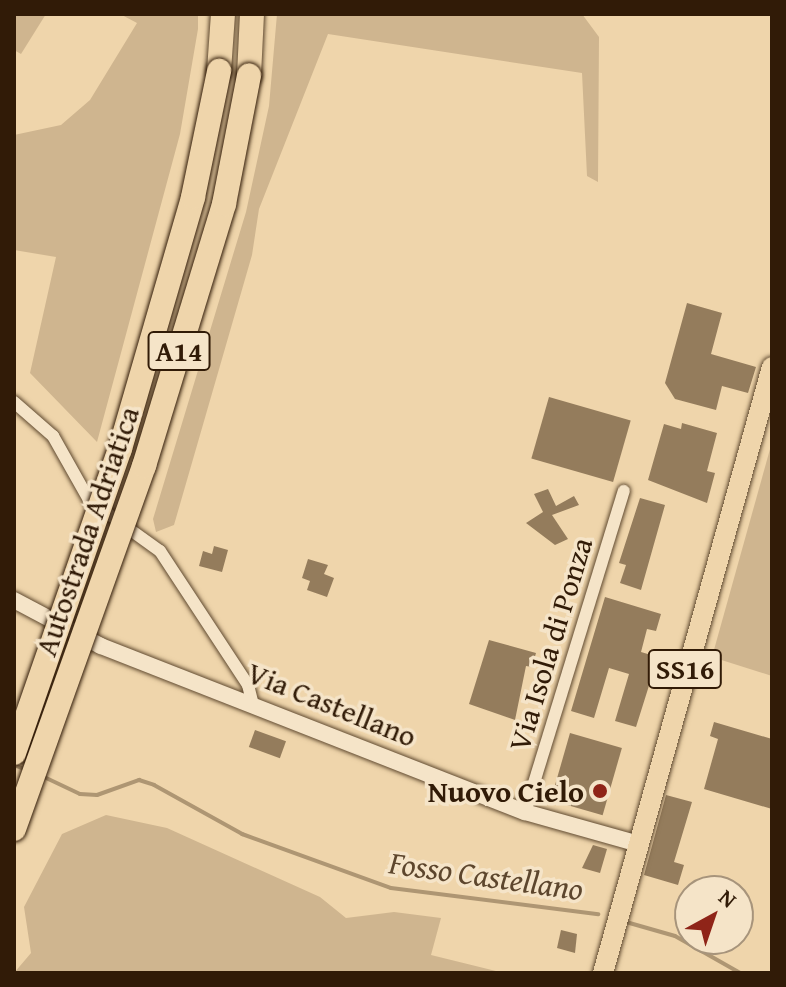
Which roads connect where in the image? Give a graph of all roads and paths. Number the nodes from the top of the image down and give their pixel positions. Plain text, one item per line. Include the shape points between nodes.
1 (223, 14) edge
2 (252, 14) edge
3 (772, 367) edge
4 (14, 402) edge
5 (624, 491) dead end
6 (14, 600) edge
7 (252, 701) junction
8 (14, 753) edge
9 (525, 812) junction
10 (14, 829) edge
11 (635, 843) junction
12 (603, 973) edge

1 - 8 highway, Autostrada Adriatica / A14, bridge via 219,71 193,197 125,435
2 - 10 highway, Autostrada Adriatica / A14, bridge via 249,75 224,204 144,466
3 - 11 main road, SS16
4 - 7 street via 53,436 89,500 160,551 248,685
5 - 9 street, Via Isola di Ponza
6 - 7 street, Via Castellano via 101,646
7 - 9 street, Via Castellano
9 - 11 street, Via Castellano
11 - 12 main road, SS16

